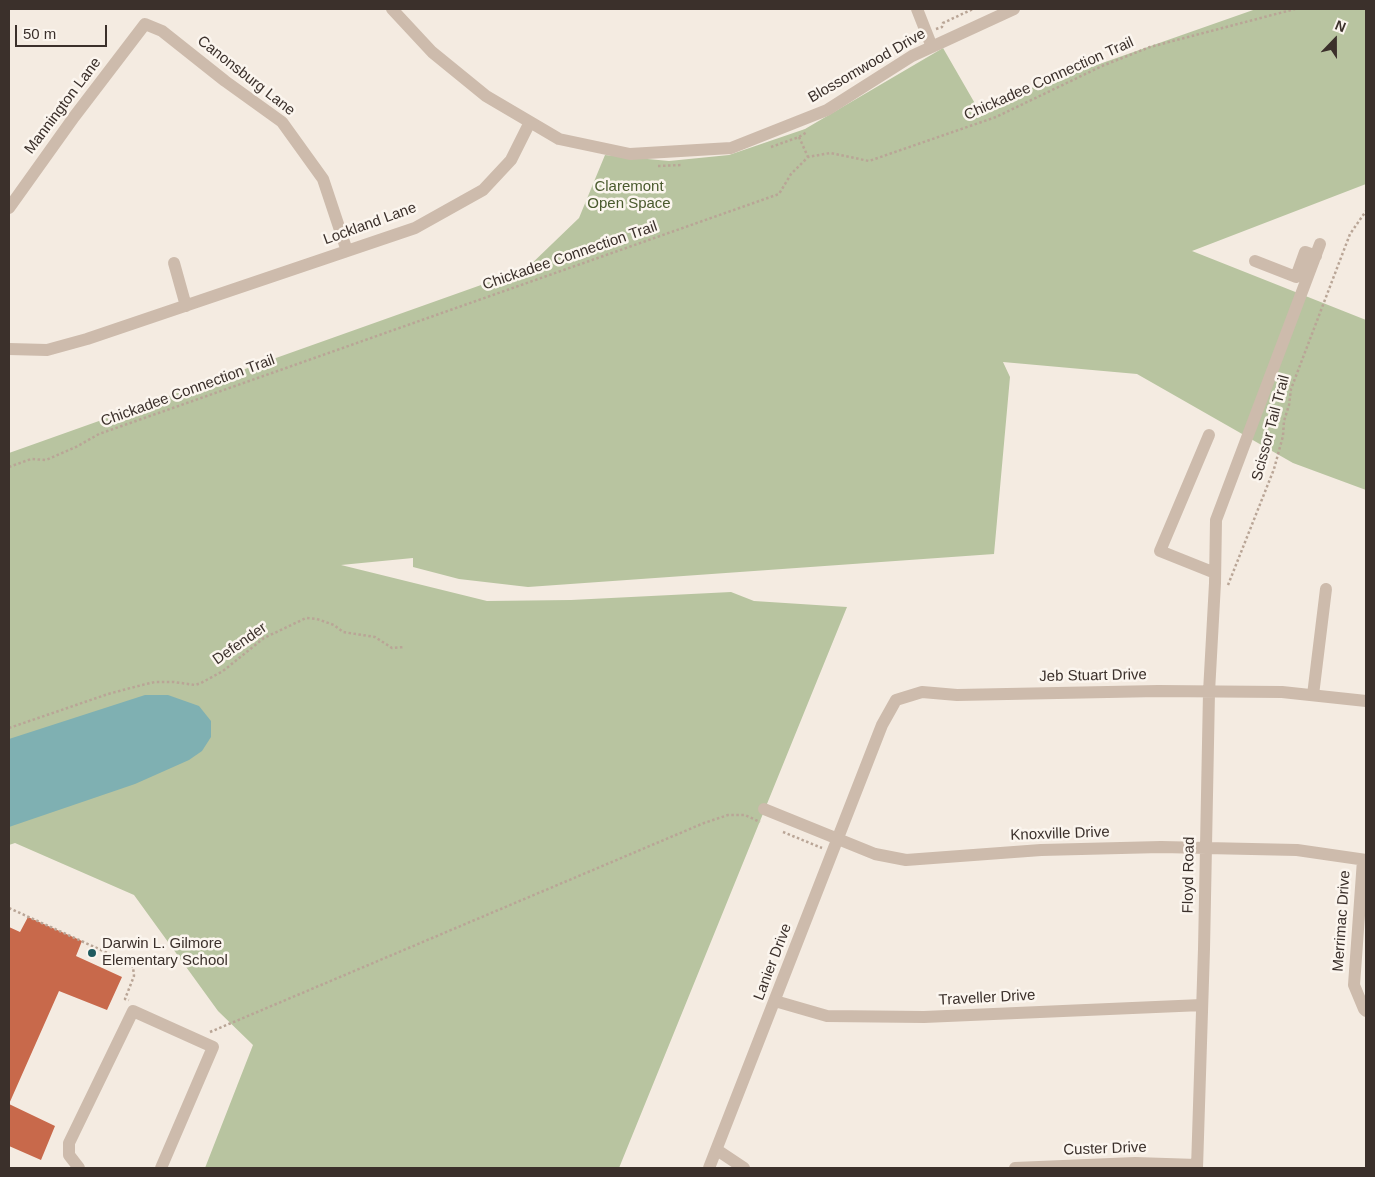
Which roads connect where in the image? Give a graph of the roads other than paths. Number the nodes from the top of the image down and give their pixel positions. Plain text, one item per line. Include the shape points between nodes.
1 (392, 9) edge
2 (917, 9) edge
3 (1014, 9) edge
4 (145, 24) joint
5 (932, 47) junction
6 (530, 122) junction
7 (9, 208) edge
8 (347, 251) junction
9 (1255, 260) dead end
10 (174, 263) dead end
11 (186, 306) junction
12 (9, 349) edge
13 (1208, 435) dead end
14 (1215, 578) junction
15 (1326, 589) dead end
16 (1209, 692) junction
17 (1313, 696) junction
18 (1366, 701) edge
19 (866, 768) joint
20 (764, 809) dead end
21 (838, 839) junction
22 (1206, 848) junction
23 (1365, 860) edge
24 (775, 1001) junction
25 (1202, 1005) junction
26 (1366, 1011) edge
27 (717, 1150) junction
28 (1197, 1167) edge
29 (80, 1168) edge
30 (161, 1168) edge
31 (709, 1168) edge
32 (744, 1168) edge
33 (1015, 1168) edge

1 - 6 street, Blossomwood Drive via 432,52 486,96
2 - 5 street
3 - 5 street, Blossomwood Drive
4 - 7 street, Mannington Lane
4 - 8 street, Canonsburg Lane via 162,31 282,122 323,179
5 - 6 street, Blossomwood Drive via 912,56 827,110 731,148 630,154 559,139
6 - 8 street, Lockland Lane via 511,160 483,190 415,228
8 - 11 street, Lockland Lane
9 - 14 street, Floyd Road via 1296,277 1305,252 1318,250 1216,520
10 - 11 street
11 - 12 street, Lockland Lane via 47,350
13 - 14 street via 1160,550
14 - 16 street, Floyd Road
15 - 17 street
16 - 17 street, Jeb Stuart Drive via 1282,692
16 - 19 street, Jeb Stuart Drive via 957,695 922,692 896,700 882,725
16 - 22 street, Floyd Road
17 - 18 street, Jeb Stuart Drive
19 - 21 street, Lanier Drive
20 - 21 street, Knoxville Drive
21 - 22 street, Knoxville Drive via 875,854 906,860 1041,850
21 - 24 street, Lanier Drive
22 - 23 street, Knoxville Drive via 1297,850
22 - 25 street, Floyd Road
23 - 26 street, Merrimac Drive via 1354,985
24 - 25 street, Traveller Drive via 827,1016 924,1017
24 - 27 street, Lanier Drive
25 - 28 street, Floyd Road
27 - 31 street, Lanier Drive
27 - 32 street
28 - 33 street, Custer Drive via 1135,1162
29 - 30 street via 69,1155 69,1143 134,1007 213,1047

